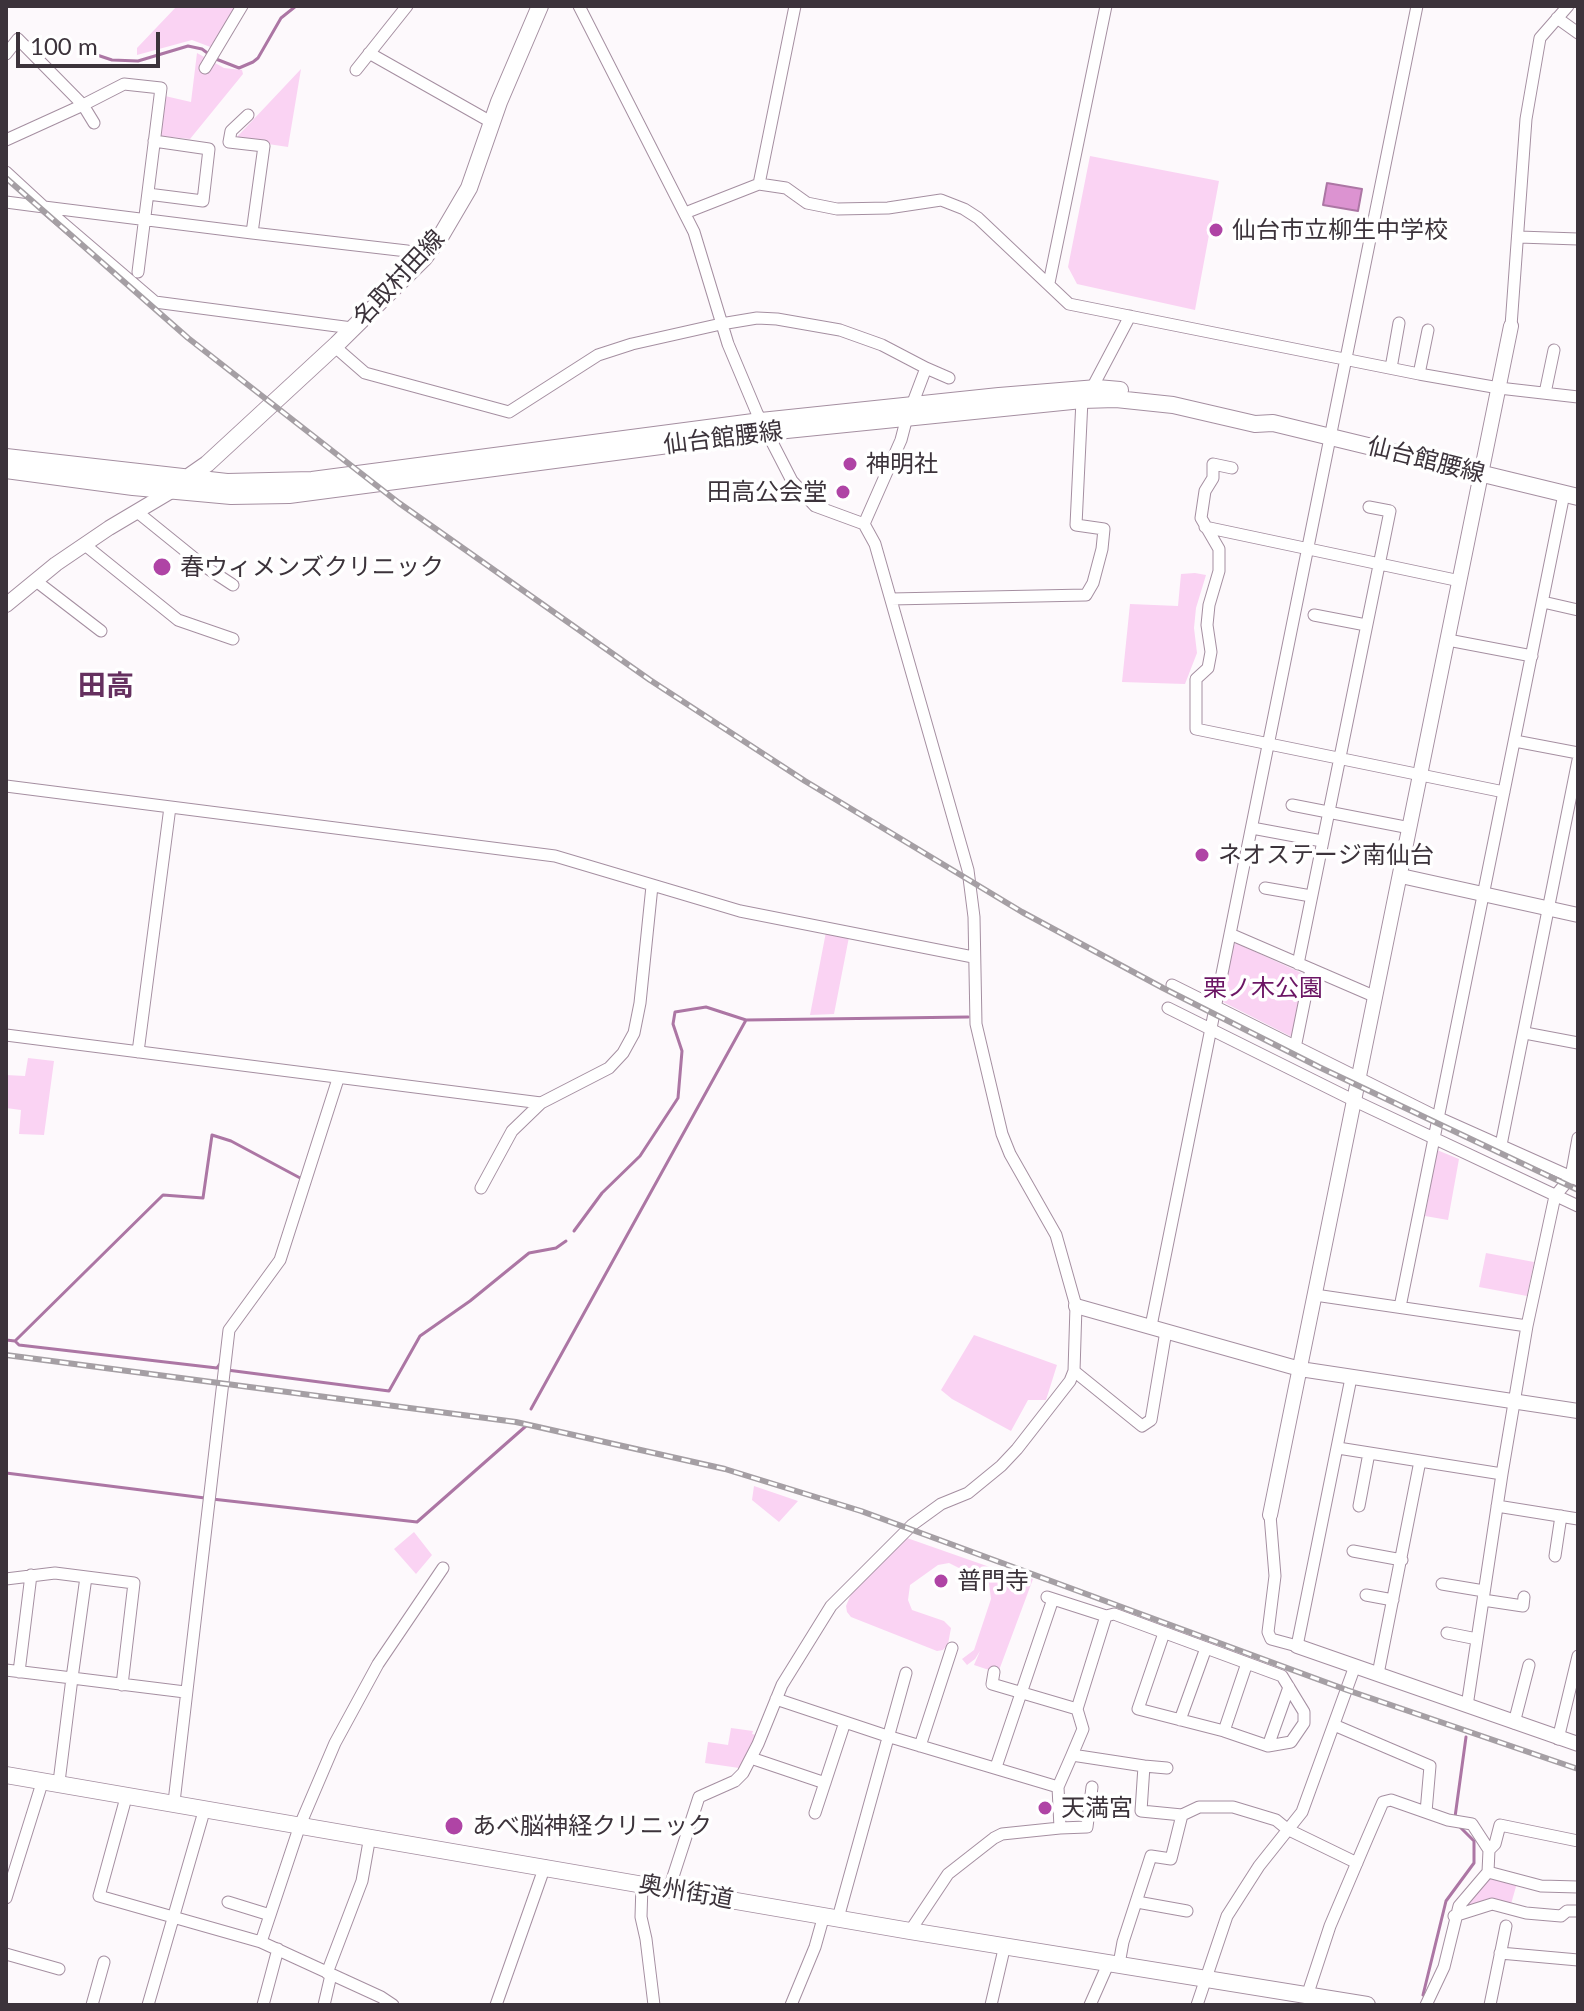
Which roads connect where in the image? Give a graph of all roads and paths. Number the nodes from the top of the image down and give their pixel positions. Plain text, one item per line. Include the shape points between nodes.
1 (242, 6) edge
2 (407, 6) edge
3 (540, 6) edge
4 (579, 6) edge
5 (795, 6) edge
6 (1106, 6) edge
7 (1417, 6) edge
8 (1568, 6) edge
9 (1557, 18) junction
10 (1578, 33) edge
11 (369, 53) junction
12 (6, 54) edge
13 (211, 59) dead end
14 (356, 70) dead end
15 (83, 105) junction
16 (248, 115) dead end
17 (491, 122) junction
18 (94, 123) dead end
19 (6, 140) edge
20 (154, 141) junction
21 (6, 172) edge
22 (759, 184) junction
23 (148, 194) junction
24 (6, 202) edge
25 (44, 207) junction
26 (685, 213) junction
27 (144, 220) junction
28 (252, 233) junction
29 (1519, 237) junction
30 (1578, 239) edge
31 (422, 260) junction
32 (138, 272) dead end
33 (1049, 283) junction
34 (1128, 319) junction
35 (1399, 323) dead end
36 (721, 324) junction
37 (1511, 326) joint
38 (352, 328) junction
39 (1428, 330) dead end
40 (334, 346) junction
41 (1554, 350) dead end
42 (1345, 358) junction
43 (926, 368) junction
44 (1391, 368) junction
45 (1419, 374) junction
46 (949, 378) dead end
47 (1499, 388) junction
48 (1545, 393) junction
49 (1087, 394) junction
50 (1578, 397) edge
51 (910, 411) junction
52 (764, 427) junction
53 (1330, 436) junction
54 (223, 449) junction
55 (6, 457) edge
56 (1232, 468) dead end
57 (6, 470) edge
58 (1482, 473) junction
59 (225, 482) junction
60 (179, 484) junction
61 (1571, 495) edge
62 (1369, 507) dead end
63 (136, 511) junction
64 (864, 524) junction
65 (1205, 527) junction
66 (85, 545) junction
67 (1308, 547) junction
68 (1380, 563) junction
69 (36, 581) junction
70 (1460, 581) junction
71 (233, 585) dead end
72 (891, 599) junction
73 (1543, 602) junction
74 (6, 605) edge
75 (1578, 610) edge
76 (1314, 615) dead end
77 (1366, 625) junction
78 (101, 631) dead end
79 (233, 639) dead end
80 (1448, 640) junction
81 (1532, 656) junction
82 (1515, 741) junction
83 (1268, 743) junction
84 (1578, 753) edge
85 (1339, 759) junction
86 (1578, 760) edge
87 (1421, 776) junction
88 (1576, 778) edge
89 (6, 786) edge
90 (1504, 792) junction
91 (1292, 805) dead end
92 (170, 807) junction
93 (1328, 812) junction
94 (1252, 828) junction
95 (1410, 828) junction
96 (1322, 841) junction
97 (1401, 876) junction
98 (652, 886) junction
99 (1265, 888) dead end
100 (1483, 894) junction
101 (1311, 896) junction
102 (1549, 908) junction
103 (1578, 915) edge
104 (1230, 934) junction
105 (973, 957) junction
106 (1298, 964) junction
107 (1311, 969) junction
108 (1172, 985) dead end
109 (1376, 997) junction
110 (1215, 1007) junction
111 (1168, 1008) dead end
112 (1211, 1030) junction
113 (1525, 1033) junction
114 (6, 1035) edge
115 (1578, 1043) edge
116 (1295, 1048) junction
117 (138, 1052) junction
118 (338, 1079) junction
119 (1359, 1079) junction
120 (1355, 1101) junction
121 (541, 1103) junction
122 (1437, 1117) junction
123 (1433, 1138) junction
124 (1578, 1138) edge
125 (1501, 1145) junction
126 (1574, 1179) edge
127 (481, 1188) dead end
128 (1555, 1196) junction
129 (1578, 1206) edge
130 (1315, 1295) junction
131 (1076, 1306) junction
132 (1400, 1307) junction
133 (1151, 1326) junction
134 (1527, 1326) junction
135 (1166, 1331) junction
136 (1300, 1369) junction
137 (1074, 1371) junction
138 (1351, 1378) junction
139 (1514, 1401) junction
140 (1578, 1411) edge
141 (1338, 1448) junction
142 (1369, 1453) junction
143 (1420, 1461) junction
144 (1502, 1474) junction
145 (1359, 1506) dead end
146 (1497, 1506) junction
147 (1270, 1515) joint
148 (1561, 1516) junction
149 (1578, 1519) edge
150 (1353, 1551) dead end
151 (1555, 1556) dead end
152 (1402, 1560) junction
153 (443, 1568) dead end
154 (31, 1575) junction
155 (86, 1577) junction
156 (6, 1579) edge
157 (1442, 1584) dead end
158 (1366, 1595) dead end
159 (1484, 1595) junction
160 (1524, 1597) dead end
161 (1393, 1600) junction
162 (1106, 1616) junction
163 (1164, 1633) junction
164 (1447, 1633) dead end
165 (1477, 1639) junction
166 (1297, 1646) junction
167 (952, 1648) dead end
168 (1206, 1648) junction
169 (1578, 1656) edge
170 (1247, 1663) junction
171 (1529, 1665) dead end
172 (1355, 1666) junction
173 (12, 1671) edge
174 (994, 1672) dead end
175 (906, 1673) dead end
176 (1378, 1674) junction
177 (72, 1678) junction
178 (122, 1685) junction
179 (1289, 1687) junction
180 (185, 1692) junction
181 (1020, 1692) junction
182 (776, 1699) junction
183 (1467, 1706) junction
184 (1077, 1709) junction
185 (1180, 1720) junction
186 (845, 1722) junction
187 (1514, 1723) junction
188 (1334, 1725) junction
189 (1224, 1731) junction
190 (887, 1736) junction
191 (1558, 1739) junction
192 (1578, 1744) edge
193 (920, 1746) junction
194 (1268, 1746) junction
195 (1072, 1755) junction
196 (751, 1758) junction
197 (1144, 1766) junction
198 (996, 1767) junction
199 (1167, 1768) dead end
200 (6, 1775) edge
201 (51, 1781) junction
202 (825, 1783) junction
203 (1058, 1787) junction
204 (1092, 1787) dead end
205 (127, 1794) junction
206 (174, 1802) junction
207 (205, 1808) junction
208 (1426, 1812) junction
209 (815, 1813) dead end
210 (1182, 1815) junction
211 (300, 1825) junction
212 (1060, 1828) junction
213 (1287, 1829) junction
214 (370, 1836) junction
215 (1578, 1841) edge
216 (1489, 1850) junction
217 (1357, 1863) junction
218 (11, 1865) edge
219 (545, 1866) junction
220 (1488, 1872) junction
221 (642, 1884) junction
222 (1578, 1887) edge
223 (669, 1889) junction
224 (6, 1898) edge
225 (228, 1902) dead end
226 (1137, 1902) junction
227 (1187, 1911) dead end
228 (1578, 1911) edge
229 (270, 1915) junction
230 (174, 1916) junction
231 (1454, 1916) junction
232 (831, 1917) junction
233 (1506, 1926) dead end
234 (910, 1931) junction
235 (261, 1942) junction
236 (1005, 1945) junction
237 (278, 1949) junction
238 (1500, 1953) junction
239 (6, 1954) edge
240 (1578, 1960) edge
241 (104, 1962) dead end
242 (1114, 1963) junction
243 (59, 1969) dead end
244 (329, 1974) junction
245 (1207, 1979) junction
246 (1300, 1998) edge
247 (92, 2005) edge
248 (148, 2005) edge
249 (263, 2005) edge
250 (324, 2005) edge
251 (393, 2005) edge
252 (496, 2005) edge
253 (654, 2005) edge
254 (791, 2005) edge
255 (991, 2005) edge
256 (1090, 2005) edge
257 (1197, 2005) edge
258 (1367, 2005) edge
259 (1426, 2005) edge
260 (1490, 2005) edge

1 - 13 street
2 - 11 street
3 - 17 main road, 名取村田線
4 - 26 street
5 - 22 street
6 - 33 street
7 - 42 street
8 - 9 street
9 - 10 street
9 - 29 street via 1540,38 1526,119
11 - 14 street
11 - 17 street
12 - 15 street via 18,39
15 - 18 street
15 - 19 street
15 - 20 street via 124,84 161,88
16 - 28 street via 231,131 229,142 264,146
17 - 31 main road, 名取村田線 via 459,208
20 - 23 street
20 - 23 street via 209,149 203,201
21 - 25 street
22 - 26 street
22 - 33 street via 786,188 807,203 837,209 952,203 993,230
23 - 27 street
24 - 25 street
25 - 27 street
25 - 38 street via 155,302
26 - 36 street
27 - 28 street
27 - 32 street
28 - 31 street via 407,251
29 - 30 street
29 - 37 street
31 - 38 main road, 名取村田線
33 - 34 street via 1069,304
34 - 42 street
34 - 49 street
35 - 44 street
36 - 40 street via 598,355 509,412 365,373
36 - 43 street via 757,318 818,325 882,345
36 - 52 street
37 - 47 street
38 - 40 main road, 名取村田線
39 - 45 street
40 - 54 main road, 名取村田線
41 - 48 street
42 - 44 street
42 - 53 street
43 - 46 street
43 - 51 street
44 - 45 street
45 - 47 street
47 - 48 street
47 - 58 street
48 - 50 street
49 - 51 main road, 仙台館腰線
49 - 53 main road, 仙台館腰線
49 - 72 street via 1076,525 1104,529 1086,595
51 - 52 main road, 仙台館腰線
51 - 64 street
52 - 59 main road, 仙台館腰線 via 312,480
52 - 60 main road, 仙台館腰線 via 289,495 231,496
52 - 64 street via 806,498 824,511
53 - 58 main road, 仙台館腰線
53 - 67 street
54 - 59 main road
54 - 60 main road, 名取村田線
55 - 60 main road
56 - 65 street via 1213,464 1201,518
57 - 60 main road
58 - 61 main road, 仙台館腰線
58 - 70 street
59 - 60 main road, 仙台館腰線
60 - 63 street
61 - 73 street
62 - 68 street via 1390,511
63 - 66 street
63 - 71 street
64 - 72 street
65 - 67 street
65 - 83 street via 1219,549 1219,571 1209,605 1208,668 1196,679 1196,729
66 - 69 street
66 - 79 street via 178,620
67 - 68 street
67 - 83 street
68 - 70 street
68 - 77 street
69 - 74 street
69 - 78 street
70 - 80 street
72 - 105 street via 968,870
73 - 75 street
73 - 81 street
76 - 77 street
77 - 85 street
80 - 81 street
80 - 87 street
81 - 82 street
82 - 84 street
82 - 90 street
83 - 85 street
83 - 94 street
85 - 87 street
85 - 93 street
86 - 88 street
87 - 90 street
87 - 95 street
88 - 102 street
89 - 92 street
90 - 100 street
91 - 93 street
92 - 98 street via 555,856
92 - 117 street
93 - 95 street
93 - 96 street
94 - 96 street
94 - 104 street
95 - 97 street
96 - 101 street
97 - 100 street
97 - 109 street
98 - 105 street via 740,911
98 - 121 street via 634,1033 609,1068
99 - 101 street
100 - 102 street
100 - 122 street
101 - 106 street
102 - 103 street
102 - 113 street
104 - 106 street
104 - 110 street
105 - 131 street via 976,1024 1002,1134 1056,1235
106 - 107 street
107 - 109 street
107 - 116 street
108 - 110 street
109 - 119 street
110 - 112 street
110 - 116 street
111 - 112 street
112 - 120 street
112 - 133 street
113 - 115 street
113 - 125 street
114 - 117 street
116 - 119 street
117 - 118 street
118 - 121 street
118 - 180 street via 280,1260 229,1330
119 - 120 street
119 - 122 street
120 - 123 street
120 - 130 street
121 - 127 street via 512,1131
122 - 123 street
122 - 125 street
123 - 128 street
123 - 132 street
124 - 126 street
125 - 126 street
126 - 128 street
128 - 129 street
128 - 134 street
130 - 132 street
130 - 136 street
131 - 133 street
131 - 137 street
132 - 134 street
133 - 135 street
134 - 139 street
135 - 136 street
135 - 137 street via 1151,1420 1142,1426
136 - 138 street
136 - 147 street
137 - 182 street via 1001,1466 968,1493 912,1525 831,1606
138 - 139 street
138 - 141 street
139 - 140 street
139 - 144 street
141 - 142 street
141 - 166 street
142 - 143 street
142 - 145 street
143 - 144 street
143 - 152 street
144 - 146 street
146 - 148 street
146 - 159 street
147 - 166 street via 1275,1576 1268,1632 1271,1639
148 - 149 street
148 - 151 street
150 - 152 street
152 - 161 street
153 - 211 street via 378,1664 335,1743
154 - 155 street
154 - 156 street
154 - 173 street
155 - 177 street
155 - 178 street via 134,1583
157 - 159 street
158 - 161 street
159 - 160 street via 1523,1606
159 - 165 street
161 - 176 street
162 - 163 street via 1114,1614
162 - 181 street via 1050,1598
162 - 184 street
163 - 168 street
163 - 185 street via 1138,1709
164 - 165 street
165 - 183 street
166 - 172 street
167 - 193 street
168 - 170 street
168 - 185 street
169 - 191 street
170 - 179 street via 1282,1676
170 - 189 street
171 - 187 street
172 - 176 street
172 - 188 street
173 - 177 street
174 - 181 street via 992,1684
175 - 190 street
176 - 183 street
177 - 178 street
177 - 201 street
178 - 180 street
179 - 194 street
179 - 194 street via 1304,1712 1304,1723 1291,1742
180 - 206 street
181 - 184 street
181 - 198 street
182 - 186 street
182 - 196 street
183 - 187 street
184 - 195 street via 1083,1729
185 - 189 street
186 - 190 street
186 - 202 street
187 - 191 street
188 - 208 street via 1430,1766
188 - 213 street via 1302,1812
189 - 194 street
190 - 193 street
190 - 232 street
191 - 192 street
193 - 198 street
195 - 197 street
195 - 203 street
196 - 202 street
196 - 223 street via 735,1781 699,1797
197 - 199 street
197 - 210 street via 1141,1811
198 - 203 street
200 - 201 main road, 奥州街道
201 - 205 main road, 奥州街道
201 - 218 street
202 - 209 street
203 - 212 street
204 - 212 street via 1087,1827
205 - 206 main road, 奥州街道
205 - 230 street via 99,1896
206 - 207 main road, 奥州街道
207 - 211 main road, 奥州街道
207 - 230 street
208 - 216 street via 1472,1824
208 - 217 street via 1383,1802
210 - 213 street via 1219,1806 1276,1820
210 - 226 street via 1171,1859 1151,1856
211 - 214 main road, 奥州街道
211 - 229 street
212 - 234 street via 994,1838 948,1874
213 - 217 street
213 - 245 street via 1227,1916
214 - 219 main road, 奥州街道
214 - 244 street via 362,1881
215 - 216 street via 1500,1825
216 - 220 street
217 - 246 street
218 - 224 street
219 - 221 main road, 奥州街道
219 - 252 street
220 - 222 street via 1541,1886
220 - 231 street
221 - 223 main road, 奥州街道
221 - 253 street via 641,1917
223 - 232 main road, 奥州街道
225 - 229 street
226 - 227 street
226 - 242 street
228 - 231 street via 1561,1916 1492,1904
229 - 235 street
230 - 235 street
230 - 248 street
231 - 259 street via 1444,1967
232 - 234 main road, 奥州街道
232 - 254 street
233 - 238 street
234 - 236 main road, 奥州街道
235 - 237 street
236 - 242 main road, 奥州街道
236 - 255 street
237 - 244 street
237 - 249 street
238 - 240 street
238 - 260 street
239 - 243 street
241 - 247 street
242 - 245 main road, 奥州街道
242 - 256 street
244 - 250 street
244 - 251 street
245 - 246 main road, 奥州街道
245 - 257 street
246 - 258 main road, 奥州街道

